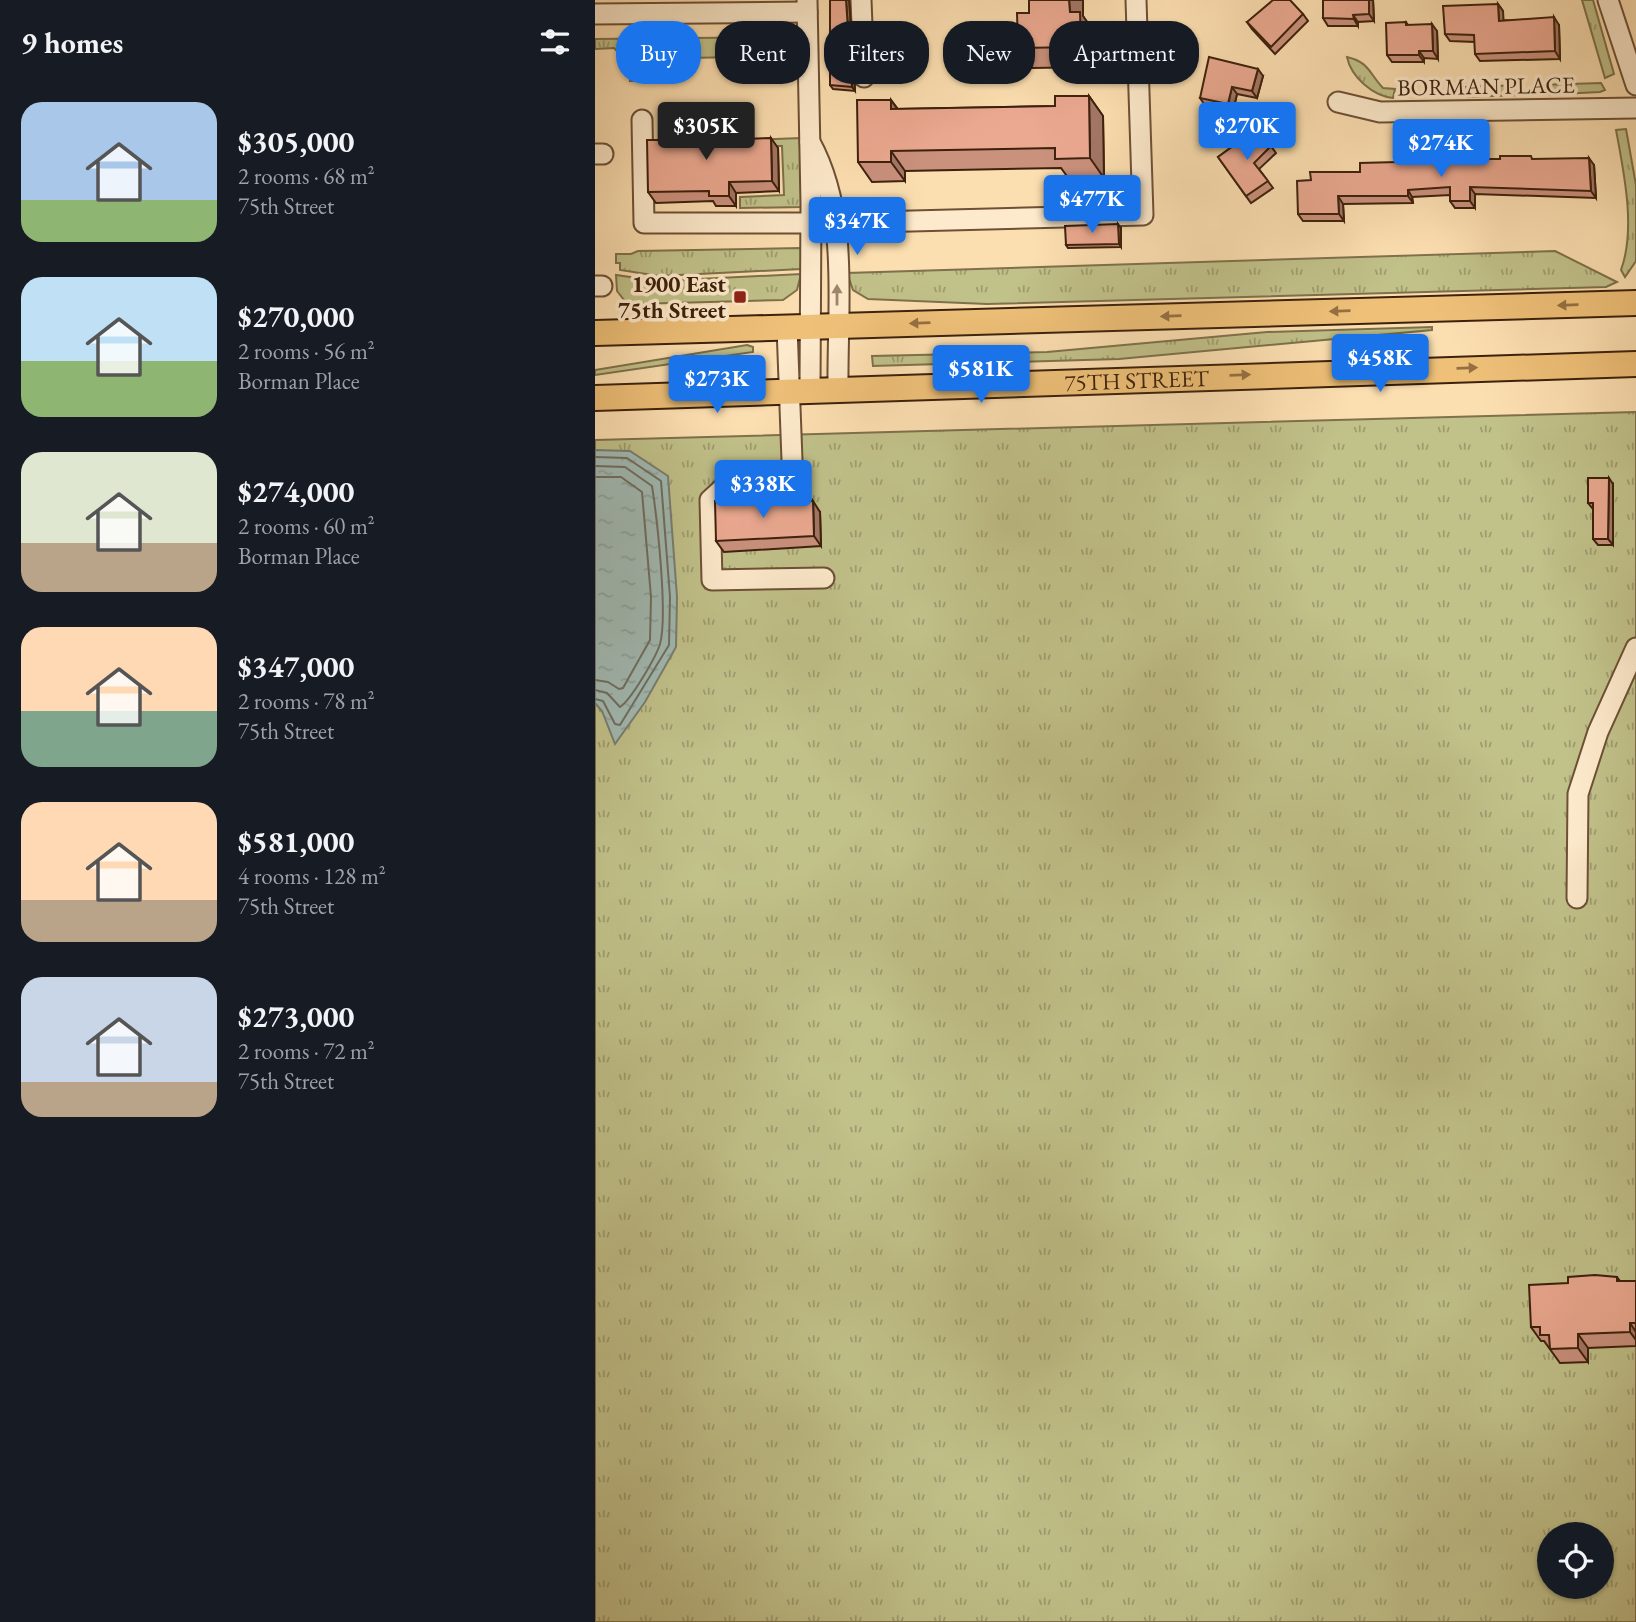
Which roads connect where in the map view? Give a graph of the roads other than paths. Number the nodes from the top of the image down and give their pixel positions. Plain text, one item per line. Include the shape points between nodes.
1 (861, 0) edge
2 (1136, 0) edge
3 (1608, 0) edge
4 (807, 6) edge
5 (595, 14) edge
6 (862, 21) edge
7 (1636, 85) edge
8 (1338, 102) dead end
9 (1636, 108) edge
10 (642, 120) dead end
11 (810, 142) junction
12 (811, 221) junction
13 (835, 223) junction
14 (1636, 303) edge
15 (837, 325) junction
16 (799, 326) junction
17 (595, 333) edge
18 (1636, 364) edge
19 (838, 387) junction
20 (800, 389) junction
21 (595, 398) edge
22 (824, 578) dead end
23 (1636, 648) edge
24 (1577, 898) dead end

1 - 6 street
2 - 13 street via 1143,215
3 - 7 street
4 - 5 street
4 - 11 street
8 - 9 street, BORMAN PLACE via 1380,112
10 - 12 street via 644,223
11 - 12 street
11 - 13 street via 825,172
12 - 13 street
12 - 16 street
15 -> 13 street
14 -> 15 main road
15 - 16 main road
15 - 19 street
16 - 17 main road
16 - 20 street
19 -> 18 main road, 75TH STREET
19 - 20 main road, 75TH STREET
20 - 21 main road, 75TH STREET
20 - 22 street via 793,487 722,489 710,500 712,580
23 - 24 street via 1583,773 1576,823

